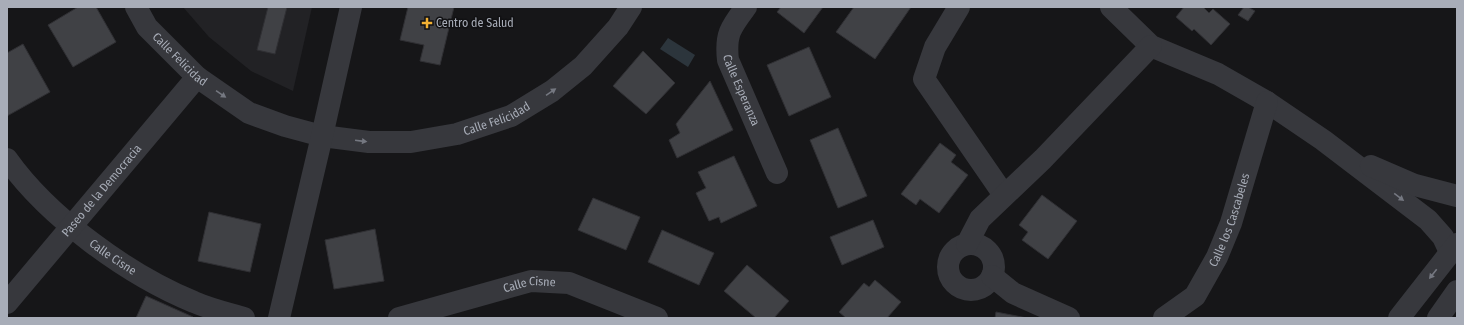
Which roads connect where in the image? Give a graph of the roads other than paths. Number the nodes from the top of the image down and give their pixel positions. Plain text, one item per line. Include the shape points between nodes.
1 (136, 7) edge
2 (351, 7) edge
3 (631, 7) edge
4 (746, 7) edge
5 (959, 7) edge
6 (1111, 7) edge
7 (1151, 46) junction
8 (197, 77) junction
9 (1267, 102) junction
10 (322, 136) junction
11 (1323, 140) junction
12 (7, 160) edge
13 (777, 173) dead end
14 (1004, 195) junction
15 (1457, 196) edge
16 (72, 226) junction
17 (967, 244) junction
18 (1454, 248) edge
19 (992, 276) junction
20 (1457, 291) edge
21 (7, 304) edge
22 (244, 318) edge
23 (279, 318) edge
24 (399, 318) edge
25 (657, 318) edge
26 (1069, 318) edge
27 (1164, 318) edge
28 (1400, 318) edge
29 (1438, 318) edge

1 - 8 street, Calle Felicidad via 147,27
2 - 10 street
10 -> 3 street, Calle Felicidad via 369,142 411,142 457,134 510,116 552,91 583,66 618,27
4 - 13 street, Calle Esperanza via 733,24 726,42 728,60
5 - 14 street via 935,47 924,79
6 - 7 street
7 - 9 street via 1218,74
7 - 14 street via 1044,159
8 -> 10 street, Calle Felicidad via 250,113
8 - 16 street, Paseo de la Democracia
9 - 11 street
9 - 27 street, Calle los Cascabeles via 1231,223 1217,257 1195,296
10 - 23 street
11 - 15 street via 1370,166 1415,185
11 -> 18 street via 1428,220
12 - 16 street, Calle Cisne via 20,178
14 - 17 street via 980,219
16 - 21 street, Paseo de la Democracia
16 - 22 street, Calle Cisne via 135,273 194,302
17 - 19 street via 979,245 991,255 994,268
17 - 19 street via 959,246 948,259 948,273 952,281 961,289 969,290 982,288
18 -> 28 street
19 - 26 street via 1013,293
20 - 29 street
24 - 25 street, Calle Cisne via 531,281 569,283

